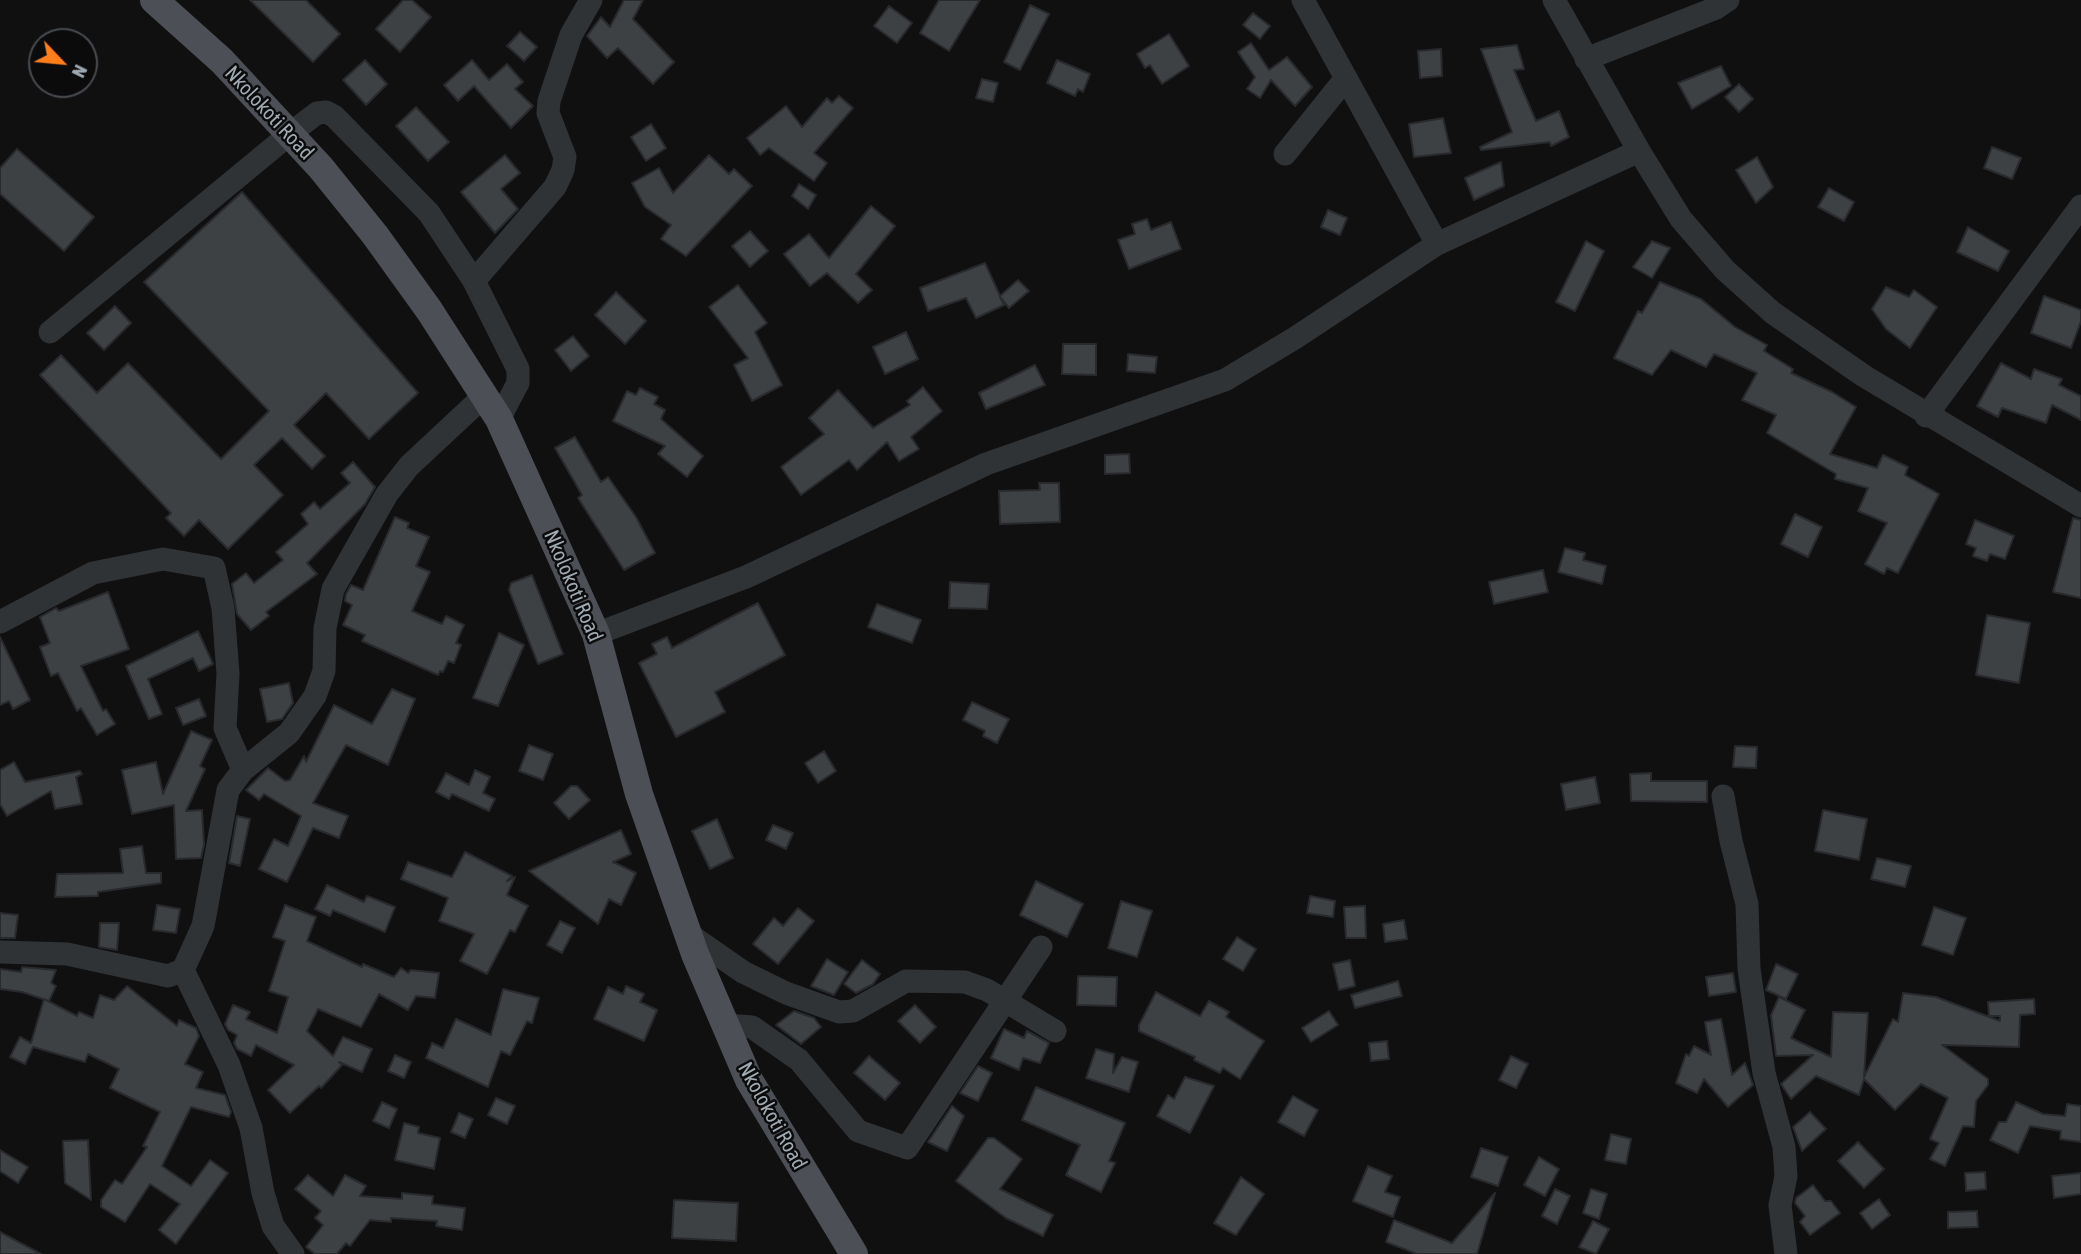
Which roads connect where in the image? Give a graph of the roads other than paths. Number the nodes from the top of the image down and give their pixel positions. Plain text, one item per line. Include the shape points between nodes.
1 (154, 0) edge
2 (591, 0) edge
3 (1303, 0) edge
4 (1554, 0) edge
5 (1728, 0) edge
6 (1586, 59) junction
7 (1346, 78) junction
8 (291, 133) junction
9 (1639, 151) junction
10 (1285, 153) dead end
11 (2081, 206) edge
12 (1437, 244) junction
13 (474, 281) junction
14 (50, 332) dead end
15 (492, 408) junction
16 (1926, 416) junction
17 (2081, 506) edge
18 (0, 622) edge
19 (596, 634) junction
20 (243, 771) junction
21 (1723, 796) dead end
22 (687, 933) junction
23 (1041, 947) dead end
24 (0, 952) edge
25 (183, 970) junction
26 (1003, 1001) junction
27 (726, 1025) junction
28 (1055, 1031) dead end
29 (293, 1254) edge
30 (854, 1254) edge
31 (1786, 1254) edge

1 - 8 main road, Nkolokoti Road via 222,61
2 - 13 street via 571,35 549,101 548,113 565,157 563,170 555,187
3 - 7 street
4 - 6 street
5 - 6 street
6 - 9 street
7 - 10 street
7 - 12 street
8 - 13 street via 317,113 334,116 429,213
8 - 14 street
8 - 15 main road, Nkolokoti Road via 375,235
9 - 12 street
9 - 16 street via 1681,219 1725,270 1773,313
11 - 16 street
12 - 19 street via 1225,380 986,464 746,577
13 - 15 street via 518,369 518,383
15 - 19 main road, Nkolokoti Road
15 - 20 street via 409,466 387,494 332,589 324,671 315,696 289,733
16 - 17 street
18 - 20 street via 93,573 163,559 214,568 223,608 228,674 225,727
19 - 22 main road, Nkolokoti Road via 639,794
20 - 25 street via 228,790 203,926
21 - 31 street via 1747,904 1749,969 1764,1073 1784,1147 1786,1176 1780,1205
22 - 26 street via 743,972 839,1012 853,1011 906,981 964,982 987,989
22 - 27 main road, Nkolokoti Road
23 - 26 street
24 - 25 street via 67,954 168,976
25 - 29 street via 229,1065 251,1128 273,1226
26 - 27 street via 907,1148 858,1131 799,1060 752,1027
26 - 28 street
27 - 30 main road, Nkolokoti Road via 749,1080

